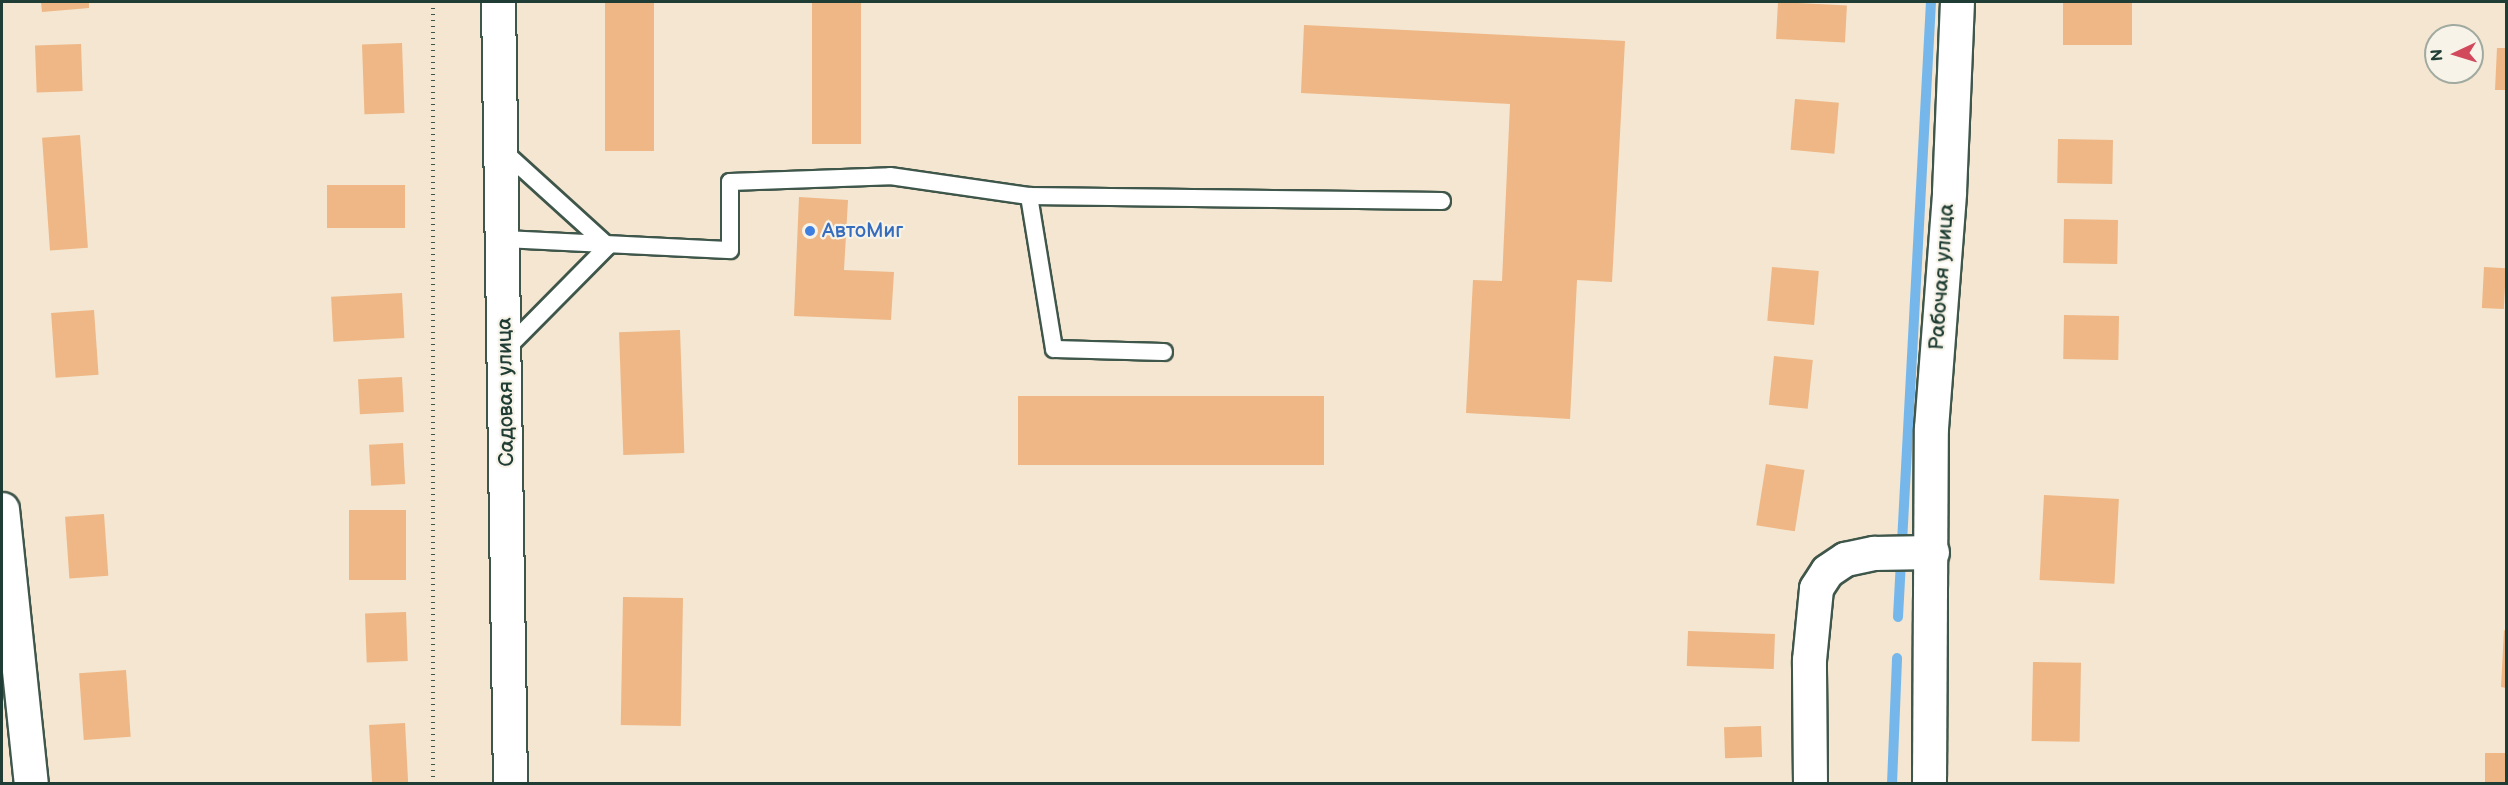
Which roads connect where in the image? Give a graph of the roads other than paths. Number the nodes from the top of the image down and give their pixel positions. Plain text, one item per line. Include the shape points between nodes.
1 (498, 2) edge
2 (1957, 2) edge
3 (500, 147) junction
4 (1029, 196) junction
5 (1442, 201) dead end
6 (502, 239) junction
7 (608, 246) junction
8 (506, 349) junction
9 (1164, 352) dead end
10 (2, 509) edge
11 (1932, 552) junction
12 (31, 783) edge
13 (510, 783) edge
14 (1810, 783) edge
15 (1929, 783) edge

1 - 3 street, Садовая улица
2 - 11 street, Рабочая улица via 1949,192 1931,428
3 - 6 street, Садовая улица
3 - 7 lane
4 - 5 lane
4 - 7 lane via 890,176 730,182 730,250
4 - 9 lane via 1054,349
6 - 7 lane
6 - 8 street, Садовая улица
7 - 8 lane
8 - 13 street, Садовая улица
10 - 12 street
11 - 14 street via 1874,553 1845,559 1827,571 1816,588 1809,660
11 - 15 street, Рабочая улица

